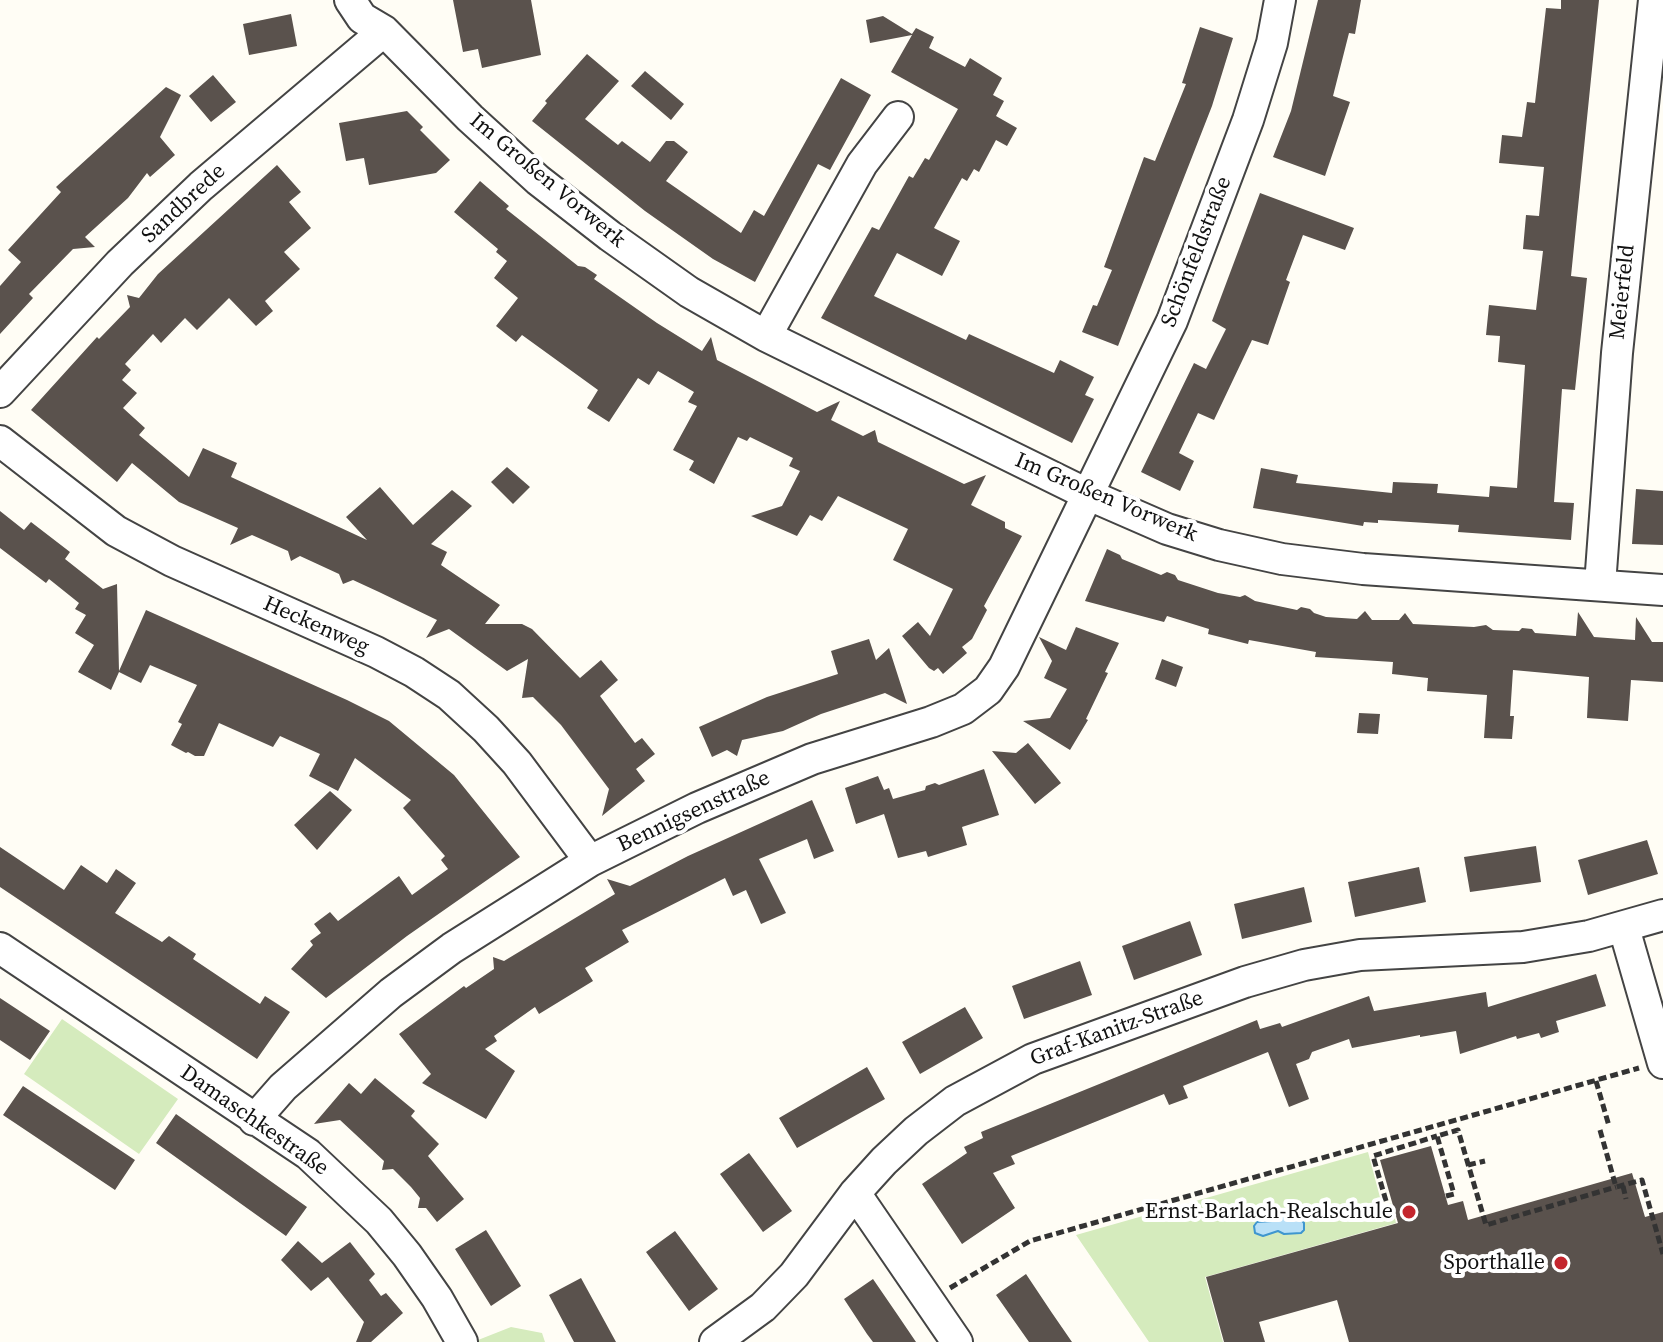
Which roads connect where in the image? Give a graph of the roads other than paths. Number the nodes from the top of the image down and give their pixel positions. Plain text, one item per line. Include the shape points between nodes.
1 (350, 0) edge
2 (368, 0) edge
3 (1280, 0) edge
4 (1654, 0) edge
5 (384, 31) junction
6 (898, 117) dead end
7 (766, 336) junction
8 (0, 392) edge
9 (0, 441) edge
10 (1089, 495) junction
11 (1600, 585) junction
12 (1663, 590) edge
13 (590, 861) junction
14 (1663, 915) edge
15 (1624, 928) junction
16 (0, 948) edge
17 (1663, 1062) edge
18 (254, 1120) junction
19 (855, 1193) junction
20 (462, 1342) edge
21 (715, 1342) edge
22 (957, 1342) edge

1 - 5 street via 362,18
2 - 5 street
3 - 10 street, Schönfeldstraße via 1248,120 1172,321
4 - 11 street, Meierfeld via 1617,353
5 - 7 street, Im Großen Vorwerk via 538,180 689,292
5 - 8 street, Sandbrede via 201,186 120,263
6 - 7 street via 862,164
7 - 10 street, Im Großen Vorwerk
9 - 13 street, Heckenweg via 116,531 376,652 449,695 517,763
10 - 11 street, Im Großen Vorwerk via 1167,529 1282,559
10 - 13 street, Bennigsenstraße via 1004,667 988,690 963,709 812,759
11 - 12 street, Im Großen Vorwerk
13 - 18 street, Bennigsenstraße via 391,993 283,1087
14 - 15 street, Graf-Kanitz-Straße
15 - 17 street
15 - 19 street, Graf-Kanitz-Straße via 1523,947 1360,955 1245,982 1033,1059 991,1080 916,1131
16 - 18 street, Damaschkestraße
18 - 20 street, Damaschkestraße via 308,1154 379,1221 437,1298
19 - 21 street, Graf-Kanitz-Straße via 794,1275 763,1307
19 - 22 street

